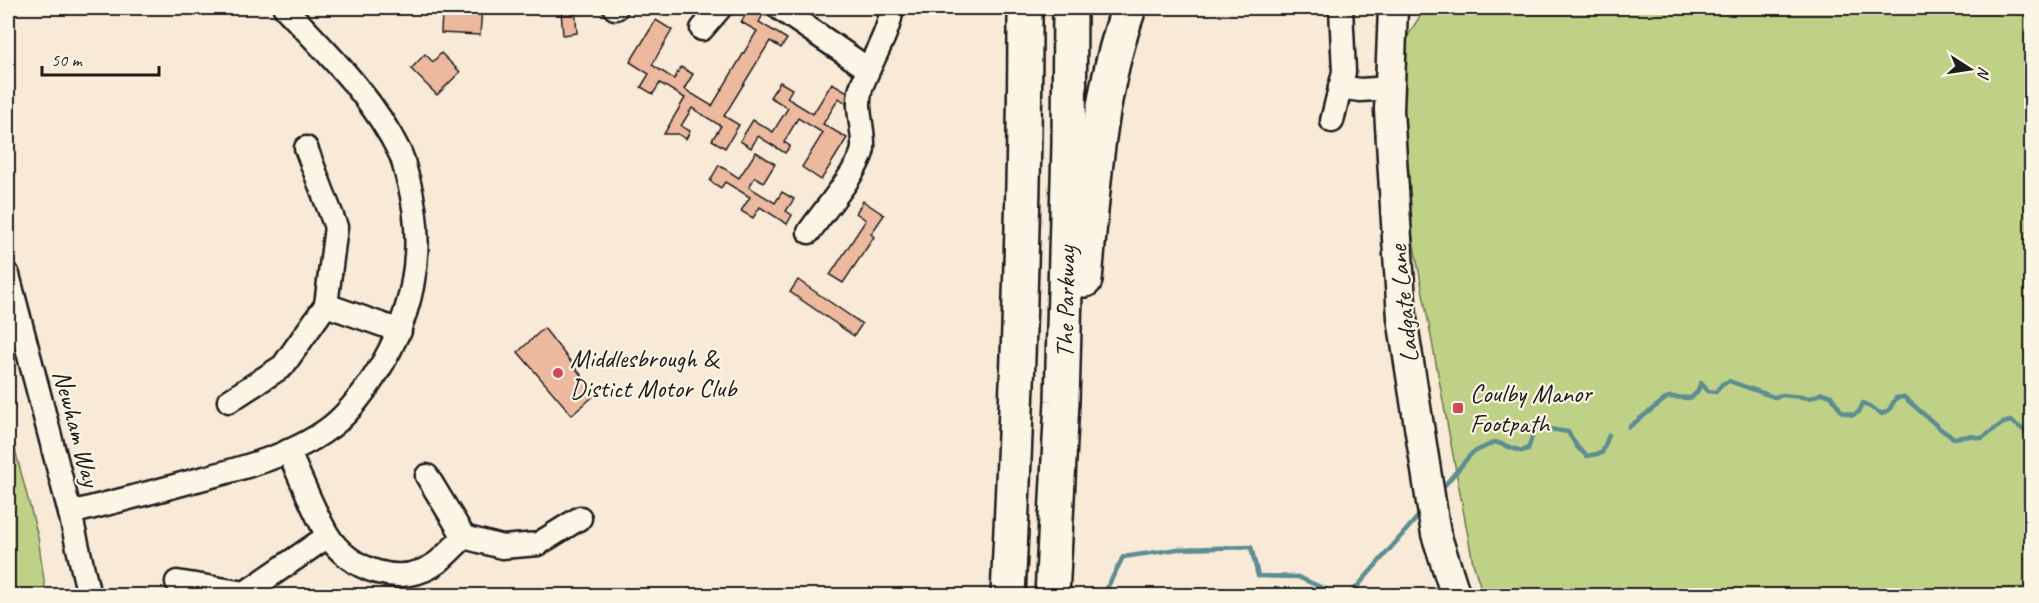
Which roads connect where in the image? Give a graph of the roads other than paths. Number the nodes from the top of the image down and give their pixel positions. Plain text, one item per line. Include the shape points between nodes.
1 (285, 8) edge
2 (720, 8) edge
3 (779, 8) edge
4 (892, 8) edge
5 (1009, 8) edge
6 (1025, 8) edge
7 (1070, 8) edge
8 (1129, 8) edge
9 (1341, 8) edge
10 (1393, 8) edge
11 (702, 29) dead end
12 (868, 69) junction
13 (1340, 87) junction
14 (1391, 88) junction
15 (1332, 121) dead end
16 (306, 148) dead end
17 (1021, 217) junction
18 (809, 232) dead end
19 (8, 275) edge
20 (326, 305) junction
21 (400, 331) junction
22 (229, 401) dead end
23 (288, 451) junction
24 (427, 476) dead end
25 (70, 513) junction
26 (580, 518) dead end
27 (328, 536) junction
28 (464, 537) junction
29 (1056, 548) junction
30 (177, 582) dead end
31 (89, 596) edge
32 (1008, 596) edge
33 (1052, 596) edge
34 (1456, 596) edge

1 - 21 street via 369,102 401,155 414,204 416,249 411,295
2 - 11 street
3 - 12 street
4 - 12 street via 890,24
5 - 17 highway via 1010,81
6 - 17 highway, The Parkway
7 - 29 highway, The Parkway
8 - 29 highway via 1108,84 1096,155 1082,312 1076,448
9 - 13 street via 1344,60
10 - 14 main road, Ladgate Lane
12 - 18 street via 859,105 863,150 857,165
13 - 14 street
13 - 15 street
14 - 34 main road, Ladgate Lane via 1392,174 1402,318 1436,534
16 - 20 street via 336,227
17 - 32 highway, The Parkway
19 - 25 street, Newham Way
20 - 21 street
20 - 22 street via 283,366
21 - 23 street via 357,401 328,429
23 - 25 street via 238,470
23 - 27 street
24 - 28 street
25 - 31 street, Newham Way
26 - 28 street via 538,544 502,547
27 - 28 street via 349,558 374,573 408,575 436,563
27 - 30 street via 244,593
29 - 33 highway, The Parkway

